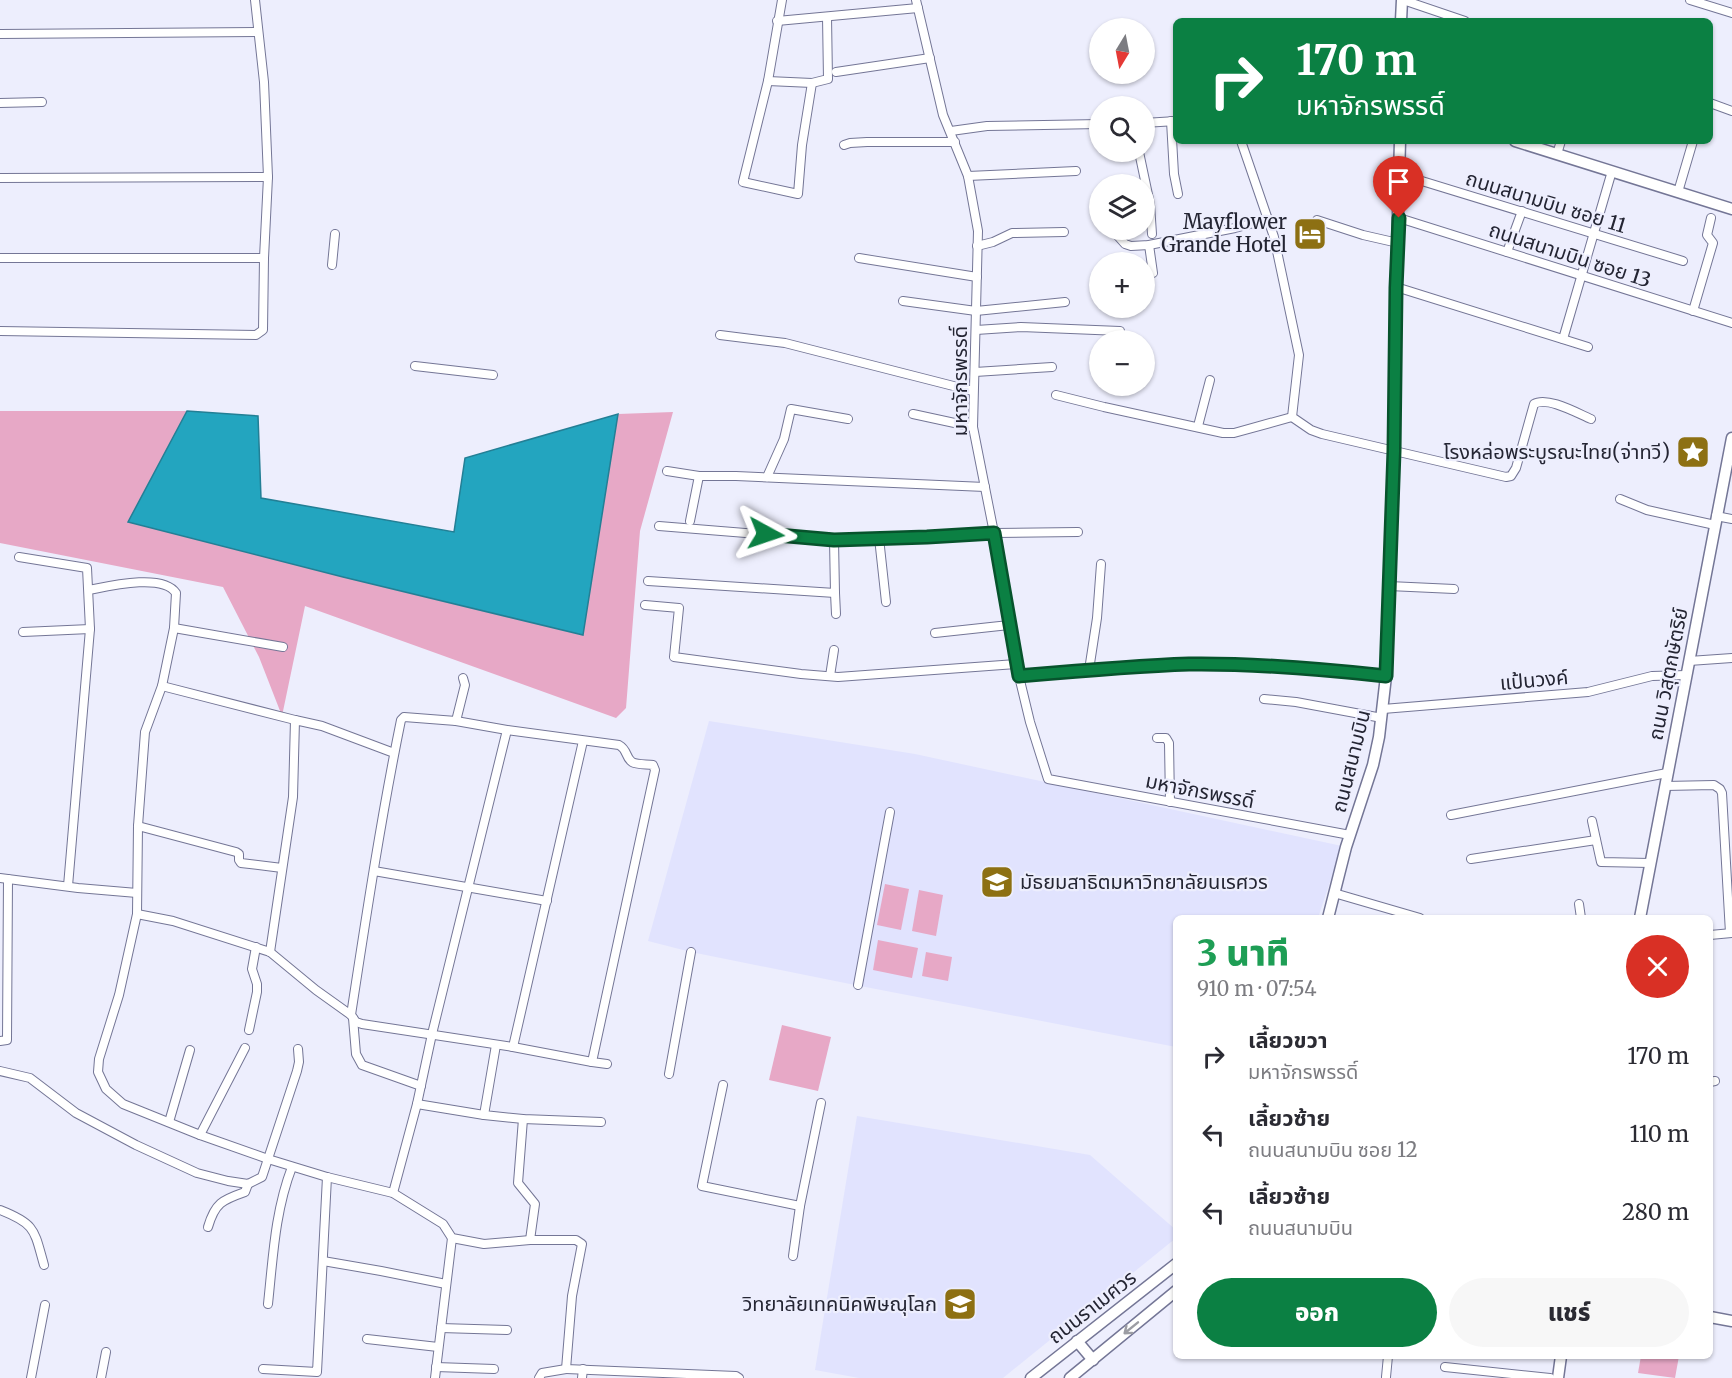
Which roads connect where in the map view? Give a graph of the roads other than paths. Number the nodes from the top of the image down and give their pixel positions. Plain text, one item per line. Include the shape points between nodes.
1 (255, 0) edge
2 (782, 0) edge
3 (1402, 0) edge
4 (1690, 0) edge
5 (917, 4) edge
6 (1732, 13) edge
7 (827, 17) junction
8 (1401, 18) edge
9 (1456, 18) edge
10 (777, 21) junction
11 (258, 32) junction
12 (0, 34) edge
13 (930, 58) junction
14 (836, 72) dead end
15 (768, 81) junction
16 (812, 83) junction
17 (42, 102) dead end
18 (0, 103) edge
19 (1713, 104) edge
20 (1732, 111) edge
21 (1173, 121) edge
22 (1155, 122) edge
23 (1089, 124) edge
24 (951, 131) junction
25 (955, 142) junction
26 (1173, 144) edge
27 (1242, 144) edge
28 (1400, 144) edge
29 (1525, 144) edge
30 (1560, 144) edge
31 (1692, 144) edge
32 (844, 145) dead end
33 (1557, 154) junction
34 (1076, 171) dead end
35 (1612, 171) junction
36 (1399, 174) junction
37 (968, 176) junction
38 (268, 177) junction
39 (0, 178) edge
40 (1678, 192) junction
41 (1178, 194) dead end
42 (1732, 209) edge
43 (1522, 211) junction
44 (1399, 218) junction
45 (1711, 218) dead end
46 (1269, 219) junction
47 (1317, 220) dead end
48 (1064, 232) dead end
49 (1594, 233) junction
50 (335, 234) dead end
51 (1121, 240) edge
52 (1398, 243) junction
53 (1149, 245) junction
54 (977, 246) junction
55 (1150, 252) edge
56 (1507, 252) junction
57 (0, 258) edge
58 (264, 258) junction
59 (859, 258) dead end
60 (1683, 261) dead end
61 (332, 265) dead end
62 (1582, 276) junction
63 (977, 277) junction
64 (1396, 288) junction
65 (903, 301) dead end
66 (1065, 302) dead end
67 (976, 311) junction
68 (1693, 311) junction
69 (1732, 323) edge
70 (976, 330) junction
71 (1094, 330) edge
72 (0, 332) edge
73 (720, 335) dead end
74 (1563, 339) junction
75 (1588, 347) dead end
76 (415, 366) dead end
77 (1052, 367) dead end
78 (975, 372) junction
79 (493, 375) dead end
80 (1209, 380) dead end
81 (973, 391) junction
82 (1056, 395) dead end
83 (913, 414) dead end
84 (1292, 417) junction
85 (848, 419) dead end
86 (1591, 419) dead end
87 (1198, 426) junction
88 (973, 427) junction
89 (1732, 438) edge
90 (1394, 451) junction
91 (668, 471) dead end
92 (699, 476) junction
93 (767, 477) junction
94 (985, 487) junction
95 (1620, 499) dead end
96 (1732, 519) edge
97 (690, 521) dead end
98 (1716, 521) junction
99 (659, 526) dead end
100 (1078, 532) dead end
101 (994, 533) junction
102 (879, 538) junction
103 (834, 540) junction
104 (19, 557) dead end
105 (1101, 564) dead end
106 (648, 581) dead end
107 (1389, 586) junction
108 (89, 590) junction
109 (1454, 590) dead end
110 (835, 593) junction
111 (886, 602) dead end
112 (645, 605) dead end
113 (836, 614) dead end
114 (1009, 625) junction
115 (174, 628) junction
116 (90, 629) junction
117 (23, 632) dead end
118 (935, 633) dead end
119 (283, 647) dead end
120 (834, 650) dead end
121 (1732, 658) edge
122 (1689, 661) junction
123 (1017, 664) junction
124 (1089, 670) junction
125 (1686, 675) junction
126 (830, 676) junction
127 (1019, 676) junction
128 (1386, 676) junction
129 (463, 678) dead end
130 (162, 686) junction
131 (1264, 699) dead end
132 (1383, 713) junction
133 (295, 720) junction
134 (456, 721) junction
135 (507, 730) junction
136 (1157, 738) dead end
137 (583, 741) junction
138 (394, 753) junction
139 (1667, 773) junction
140 (1665, 786) junction
141 (1170, 802) junction
142 (890, 812) dead end
143 (1450, 815) dead end
144 (1592, 821) dead end
145 (138, 826) junction
146 (1350, 835) junction
147 (1596, 840) junction
148 (1471, 859) dead end
149 (1650, 863) junction
150 (282, 868) junction
151 (374, 871) junction
152 (4, 879) edge
153 (68, 886) junction
154 (468, 887) junction
155 (137, 893) junction
156 (1334, 893) junction
157 (547, 901) junction
158 (1579, 904) dead end
159 (138, 914) junction
160 (1329, 915) edge
161 (1410, 915) edge
162 (1581, 915) edge
163 (1641, 915) edge
164 (1731, 933) edge
165 (1713, 934) edge
166 (256, 947) junction
167 (270, 952) junction
168 (691, 952) dead end
169 (858, 985) dead end
170 (352, 1017) junction
171 (249, 1030) dead end
172 (432, 1034) junction
173 (0, 1041) edge
174 (496, 1045) junction
175 (513, 1047) junction
176 (245, 1048) dead end
177 (298, 1048) dead end
178 (190, 1050) dead end
179 (592, 1062) junction
180 (607, 1064) dead end
181 (0, 1071) edge
182 (669, 1074) dead end
183 (723, 1085) dead end
184 (421, 1086) junction
185 (821, 1102) dead end
186 (417, 1104) junction
187 (484, 1115) junction
188 (523, 1119) junction
189 (169, 1122) junction
190 (601, 1122) dead end
191 (200, 1135) junction
192 (268, 1159) junction
193 (292, 1167) junction
194 (327, 1177) junction
195 (248, 1184) junction
196 (393, 1193) junction
197 (800, 1206) junction
198 (0, 1210) edge
199 (208, 1227) dead end
200 (452, 1238) junction
201 (530, 1240) junction
202 (793, 1256) dead end
203 (322, 1261) junction
204 (44, 1264) dead end
205 (1173, 1266) edge
206 (446, 1284) junction
207 (1173, 1293) edge
208 (268, 1304) dead end
209 (45, 1305) dead end
210 (1713, 1318) edge
211 (1732, 1321) edge
212 (441, 1328) junction
213 (507, 1330) dead end
214 (367, 1339) dead end
215 (1077, 1341) junction
216 (438, 1347) junction
217 (106, 1352) dead end
218 (1388, 1359) edge
219 (1561, 1359) edge
220 (1093, 1360) junction
221 (1444, 1366) dead end
222 (436, 1367) junction
223 (263, 1369) dead end
224 (494, 1369) dead end
225 (566, 1369) junction
226 (583, 1369) junction
227 (628, 1374) edge
228 (1386, 1377) edge
229 (31, 1378) edge
230 (101, 1378) edge
231 (435, 1378) edge
232 (539, 1378) edge
233 (582, 1378) edge
234 (738, 1378) edge
235 (1031, 1378) edge
236 (1070, 1378) edge
237 (1550, 1378) edge
238 (1558, 1378) edge

1 - 11 street
2 - 10 street
3 - 8 street
3 - 9 street
4 - 6 street
5 - 7 street
5 - 13 street, มหาจักรพรรดิ์
7 - 10 street
7 - 16 street via 828,79
10 - 15 street
11 - 12 street
11 - 38 street
13 - 14 street
13 - 24 street, มหาจักรพรรดิ์
15 - 16 street
15 - 16 street via 743,182 798,194
17 - 18 street
19 - 20 street
21 - 22 street
23 - 24 street via 987,126
24 - 25 street, มหาจักรพรรดิ์
25 - 32 street
25 - 37 street, มหาจักรพรรดิ์
26 - 41 street
27 - 46 street
28 - 36 street, ถนนสนามบิน
29 - 33 street
30 - 33 street
31 - 40 street
33 - 35 street
34 - 37 street
35 - 40 street
35 - 49 street
36 - 43 street, ถนนสนามบิน ซอย 11
36 - 44 street, ถนนสนามบิน
37 - 54 street, มหาจักรพรรดิ์
38 - 39 street
38 - 58 street
40 - 42 street
43 - 49 street, ถนนสนามบิน ซอย 11
43 - 56 street
44 - 52 street, ถนนสนามบิน
44 - 56 street, ถนนสนามบิน ซอย 13
45 - 68 street via 1707,235 1713,243
46 - 53 street
46 - 84 street via 1299,355
47 - 52 street
48 - 54 street via 1012,233
49 - 60 street, ถนนสนามบิน ซอย 11
49 - 62 street
50 - 61 street
51 - 53 street via 1131,246
52 - 64 street, ถนนสนามบิน
53 - 55 street
54 - 63 street, มหาจักรพรรดิ์
56 - 62 street, ถนนสนามบิน ซอย 13
57 - 58 street
58 - 72 street via 264,326 256,335
59 - 63 street
62 - 68 street, ถนนสนามบิน ซอย 13
62 - 74 street
63 - 67 street, มหาจักรพรรดิ์
64 - 74 street
64 - 90 street, ถนนสนามบิน
65 - 67 street
66 - 67 street
67 - 70 street, มหาจักรพรรดิ์
68 - 69 street, ถนนสนามบิน ซอย 13
70 - 71 street
70 - 78 street, มหาจักรพรรดิ์
73 - 81 street via 795,346
74 - 75 street
76 - 79 street
77 - 78 street
78 - 81 street, มหาจักรพรรดิ์
80 - 87 street
81 - 88 street, มหาจักรพรรดิ์
82 - 87 street
83 - 88 street
84 - 87 street via 1234,433
84 - 90 street via 1322,434
85 - 93 street via 791,409 784,439
86 - 90 street via 1551,403 1534,404 1511,476
88 - 94 street, มหาจักรพรรดิ์
89 - 98 street, ถนน วิสุตกษัตริย์
90 - 107 street, ถนนสนามบิน
91 - 92 street
92 - 93 street
92 - 97 street
93 - 94 street
94 - 101 street, มหาจักรพรรดิ์
95 - 98 street via 1647,510
96 - 98 street
98 - 122 street, ถนน วิสุตกษัตริย์
99 - 103 street
100 - 101 street
101 - 102 street
101 - 114 street, มหาจักรพรรดิ์
102 - 103 street
102 - 111 street
103 - 110 street
104 - 108 street via 87,568
105 - 124 street
106 - 110 street
107 - 109 street
107 - 128 street, ถนนสนามบิน
108 - 115 street via 141,581 171,587 176,593
108 - 116 street
110 - 113 street
112 - 126 street via 679,608 674,657
114 - 118 street
114 - 123 street, มหาจักรพรรดิ์
115 - 119 street
115 - 130 street
116 - 117 street
116 - 153 street
120 - 126 street
121 - 122 street
122 - 125 street, ถนน วิสุตกษัตริย์
123 - 126 street
123 - 127 street, มหาจักรพรรดิ์
124 - 127 street
124 - 128 street via 1190,664 1267,665
125 - 132 street, แป้นวงค์ via 1652,676 1588,692
125 - 139 street, ถนน วิสุตกษัตริย์
127 - 141 street, มหาจักรพรรดิ์ via 1048,779
128 - 132 street, ถนนสนามบิน
129 - 134 street via 465,685
130 - 133 street
130 - 145 street via 145,732
131 - 132 street, แป้นวงค์
132 - 146 street, ถนนสนามบิน
133 - 138 street
133 - 150 street via 293,797
134 - 135 street
134 - 138 street via 404,717
135 - 137 street
135 - 154 street
136 - 141 street via 1166,738 1169,743
137 - 157 street
137 - 179 street via 623,747 630,761 653,765 655,770
138 - 151 street
139 - 140 street, ถนน วิสุตกษัตริย์
139 - 143 street
140 - 149 street, ถนน วิสุตกษัตริย์
140 - 164 street via 1714,785 1722,793
141 - 146 street, มหาจักรพรรดิ์
142 - 169 street
144 - 147 street
145 - 150 street via 236,852 241,863
145 - 155 street
146 - 156 street, ถนนสนามบิน
147 - 148 street
147 - 149 street via 1601,862
149 - 163 street, ถนน วิสุตกษัตริย์
150 - 167 street
151 - 154 street
151 - 170 street
152 - 153 street
152 - 173 street via 7,1040
153 - 155 street
154 - 157 street
154 - 172 street
155 - 159 street
156 - 160 street, ถนนสนามบิน
156 - 161 street
157 - 175 street
158 - 162 street
159 - 166 street
159 - 189 street via 98,1072 106,1089 123,1104
164 - 165 street
166 - 167 street
166 - 171 street via 252,969 257,992
167 - 170 street
168 - 182 street
170 - 172 street via 363,1024
170 - 184 street via 356,1054 362,1065
172 - 174 street
172 - 184 street
174 - 175 street
174 - 187 street
175 - 179 street
176 - 191 street
177 - 192 street via 297,1071
178 - 189 street
179 - 180 street
181 - 195 street via 30,1078 76,1113 196,1173
183 - 197 street via 702,1186
184 - 186 street
185 - 197 street
186 - 187 street
186 - 196 street
187 - 188 street
188 - 190 street
188 - 201 street via 518,1183 535,1204
189 - 191 street
191 - 192 street
192 - 193 street
192 - 195 street via 262,1177
193 - 194 street
193 - 208 street via 276,1225
194 - 196 street
194 - 203 street
195 - 199 street via 245,1192 223,1200 212,1213
196 - 200 street via 443,1224
197 - 202 street
198 - 204 street via 31,1227
200 - 201 street via 484,1244
200 - 206 street
201 - 225 street via 576,1240 582,1245 572,1296
203 - 206 street
203 - 223 street via 317,1372
205 - 215 street, ถนนราเมศวร
206 - 212 street
207 -> 220 street, ถนนราเมศวร
209 - 229 street
210 - 211 street
212 - 213 street
212 - 216 street
214 - 216 street
215 - 220 street
215 - 235 street, ถนนราเมศวร
216 - 222 street
217 - 230 street
218 - 228 street
219 - 238 street
220 - 236 street, ถนนราเมศวร
221 - 237 street
222 - 224 street
222 - 231 street
225 - 226 street
225 - 232 street via 542,1372
226 - 227 street
226 - 233 street
227 - 234 street

